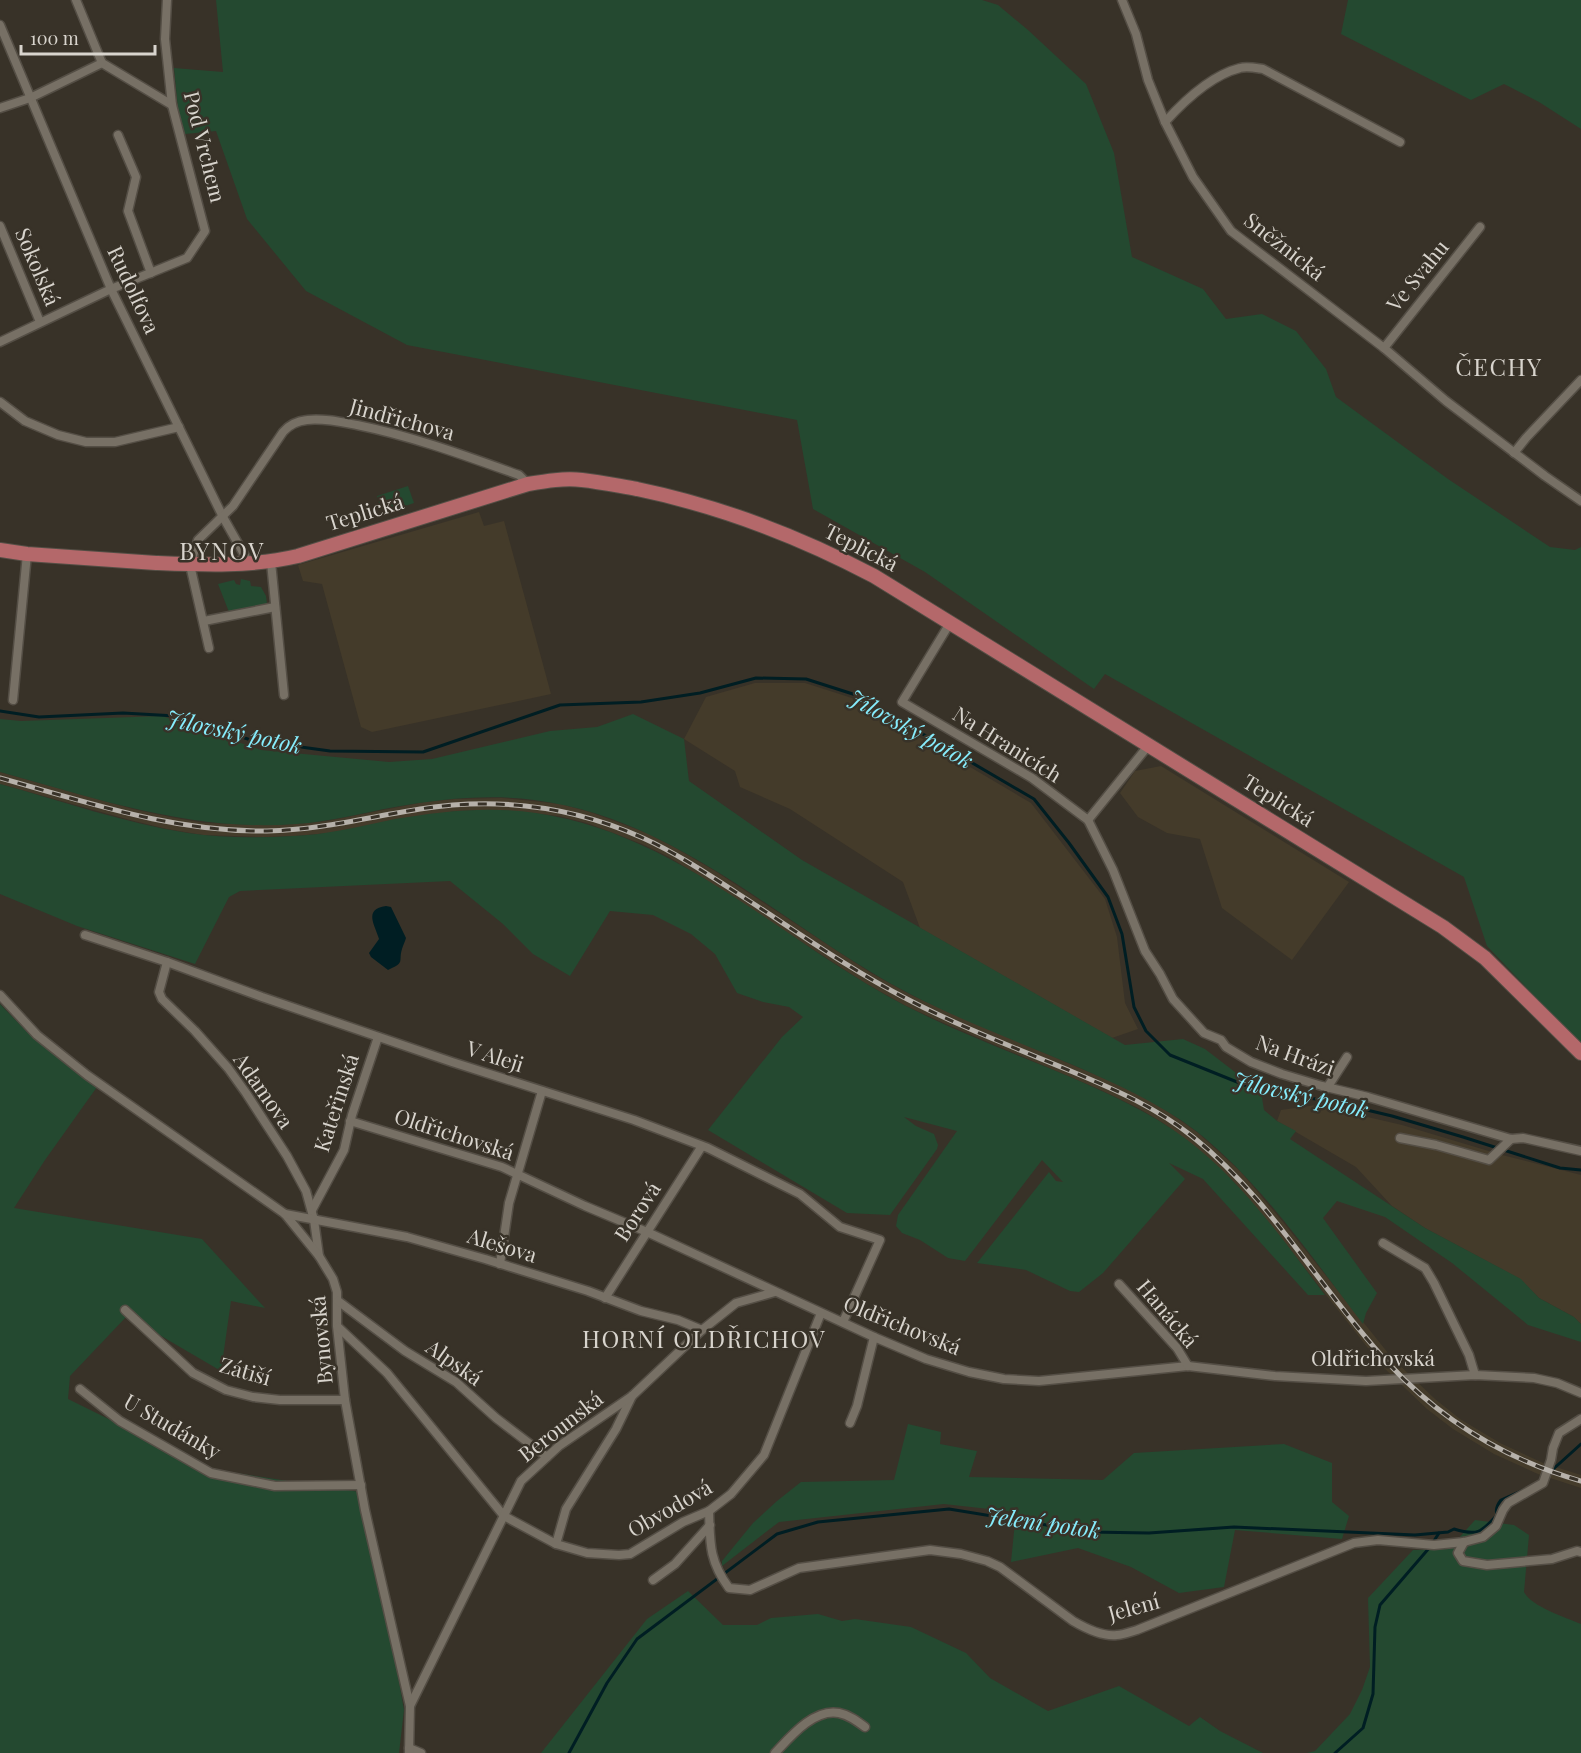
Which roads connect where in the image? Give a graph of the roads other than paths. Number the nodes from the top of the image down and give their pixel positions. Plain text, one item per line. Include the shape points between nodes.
1 (76, 0) edge
2 (167, 0) edge
3 (1122, 0) edge
4 (0, 25) edge
5 (102, 63) junction
6 (30, 98) junction
7 (172, 105) junction
8 (0, 108) edge
9 (1165, 122) junction
10 (118, 135) dead end
11 (1400, 142) dead end
12 (0, 226) edge
13 (1480, 227) dead end
14 (151, 273) junction
15 (111, 289) junction
16 (40, 322) junction
17 (0, 342) edge
18 (1384, 348) junction
19 (1581, 380) edge
20 (0, 402) edge
21 (179, 427) junction
22 (1514, 453) junction
23 (528, 484) junction
24 (1581, 501) edge
25 (223, 517) junction
26 (0, 550) edge
27 (27, 554) junction
28 (271, 562) junction
29 (249, 563) junction
30 (190, 564) junction
31 (275, 608) junction
32 (204, 621) junction
33 (950, 623) junction
34 (209, 648) dead end
35 (284, 695) dead end
36 (13, 700) dead end
37 (1148, 746) junction
38 (1088, 820) junction
39 (85, 935) dead end
40 (167, 962) junction
41 (0, 995) edge
42 (378, 1037) junction
43 (1581, 1053) edge
44 (1347, 1057) dead end
45 (1327, 1088) junction
46 (542, 1091) junction
47 (350, 1122) junction
48 (1400, 1138) dead end
49 (1508, 1142) junction
50 (702, 1146) junction
51 (1581, 1152) edge
52 (518, 1174) junction
53 (285, 1214) junction
54 (313, 1215) junction
55 (647, 1232) junction
56 (1383, 1243) dead end
57 (319, 1256) junction
58 (500, 1263) junction
59 (1119, 1284) dead end
60 (775, 1292) junction
61 (605, 1298) junction
62 (338, 1301) junction
63 (125, 1310) dead end
64 (821, 1313) junction
65 (843, 1322) junction
66 (337, 1326) junction
67 (702, 1330) junction
68 (874, 1337) junction
69 (1188, 1366) junction
70 (1475, 1375) junction
71 (80, 1389) dead end
72 (1581, 1393) edge
73 (632, 1396) junction
74 (345, 1400) junction
75 (1581, 1419) edge
76 (850, 1423) dead end
77 (547, 1457) junction
78 (361, 1485) junction
79 (709, 1511) junction
80 (504, 1516) junction
81 (710, 1525) junction
82 (1464, 1542) junction
83 (556, 1544) junction
84 (1581, 1552) edge
85 (653, 1580) dead end
86 (410, 1706) junction
87 (865, 1727) dead end
88 (409, 1751) edge
89 (421, 1753) edge
90 (775, 1753) edge

1 - 5 street
2 - 7 street, Pod Vrchem via 165,39
3 - 9 street, Sněžnická
4 - 6 street, Rudolfova
5 - 6 street
5 - 7 street
6 - 8 street
6 - 15 street, Rudolfova
7 - 14 street, Pod Vrchem via 206,231 188,258
9 - 11 street via 1196,93 1243,67 1263,69
9 - 18 street, Sněžnická via 1193,177 1231,231
10 - 14 street via 136,177 128,211
12 - 16 street, Sokolská
13 - 18 street, Ve Svahu
14 - 15 street, Pod Vrchem
15 - 16 street, Pod Vrchem
15 - 21 street, Rudolfova
16 - 17 street, Pod Vrchem
18 - 22 street, Sněžnická
19 - 22 street
20 - 21 street via 25,420 86,442 116,442
21 - 25 street, Rudolfova
22 - 24 street, Sněžnická
23 - 25 street, Jindřichova via 519,475 387,431 306,420 288,427
23 - 28 main road, Teplická
23 - 33 main road, Teplická via 581,480 711,508 842,559
25 - 29 street, Rudolfova
25 - 30 street, Jindřichova via 198,540
26 - 27 main road, Teplická
27 - 30 main road, Teplická
27 - 36 street
28 - 29 main road, Teplická
28 - 31 street
29 - 30 main road, Teplická
30 - 32 street
31 - 32 street
31 - 35 street
32 - 34 street
33 - 37 main road, Teplická
33 - 38 street, Na Hranicích via 902,702 1032,778
37 - 38 street
37 - 43 main road, Teplická via 1465,942 1503,974
38 - 45 street, Na Hrázi via 1145,951 1187,1015 1204,1033 1251,1062
39 - 40 street, V Aleji
40 - 42 street, V Aleji
40 - 54 street, Adamova via 159,992 162,999 195,1031 246,1093 287,1156 306,1191
41 - 53 street, Bynovská via 37,1035 87,1076
42 - 46 street, V Aleji
42 - 47 street, Kateřinská
44 - 45 street
45 - 49 street, Na Hrázi via 1368,1097
46 - 50 street, V Aleji via 634,1119
46 - 52 street
47 - 52 street, Oldřichovská
47 - 54 street, Kateřinská via 344,1150
48 - 49 street via 1489,1160
49 - 51 street, Na Hrázi via 1523,1138
50 - 55 street, Borová
50 - 65 street, V Aleji via 800,1194 840,1227 880,1240
52 - 55 street, Oldřichovská
52 - 58 street via 509,1203
53 - 54 street, Alešova
53 - 57 street, Bynovská
54 - 57 street, Adamova
54 - 58 street, Alešova
55 - 60 street, Oldřichovská
55 - 61 street, Borová
56 - 70 street via 1425,1268 1469,1355
57 - 62 street, Bynovská via 336,1285
58 - 61 street, Alešova
59 - 69 street, Hanácká via 1177,1348
60 - 64 street, Oldřichovská
60 - 67 street, Berounská via 736,1303
61 - 67 street, Alešova
62 - 66 street, Bynovská
62 - 77 street, Alpská via 405,1351 456,1382
63 - 74 street, Zátiší via 193,1374 226,1390 280,1400
64 - 65 street, Oldřichovská
64 - 79 street, Obvodová via 764,1455 731,1494
65 - 68 street, Oldřichovská
66 - 74 street, Bynovská
66 - 80 street, Obvodová via 387,1373
67 - 73 street, Berounská
68 - 69 street, Oldřichovská via 926,1359 1004,1379 1039,1381
68 - 76 street
69 - 70 street, Oldřichovská via 1366,1381
70 - 72 street, Oldřichovská via 1534,1378
71 - 78 street, U Studánky via 120,1421 211,1473 275,1486
73 - 77 street, Berounská
73 - 83 street via 566,1509
74 - 78 street, Bynovská
75 - 82 street, Jelení via 1559,1433 1543,1483 1508,1503 1497,1526 1483,1537
77 - 80 street, Berounská via 521,1481
78 - 86 street, Bynovská
79 - 81 street, Jelení
79 - 83 street, Obvodová via 682,1522 630,1554 587,1553
80 - 83 street, Obvodová
80 - 86 street, Berounská
81 - 82 street, Jelení via 711,1553 729,1588 750,1590 799,1568 930,1550 961,1554 1000,1567 1073,1621 1116,1636 1354,1543
81 - 85 street via 675,1564
82 - 84 street via 1458,1553 1463,1561 1487,1565
86 - 88 street, Berounská
87 - 90 street via 841,1713 826,1714 802,1727
88 - 89 street

